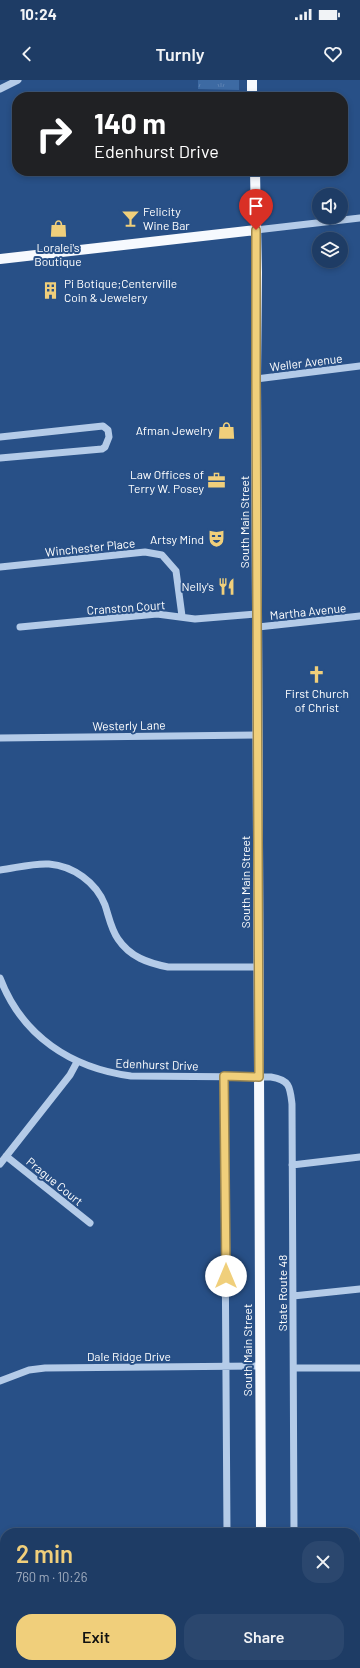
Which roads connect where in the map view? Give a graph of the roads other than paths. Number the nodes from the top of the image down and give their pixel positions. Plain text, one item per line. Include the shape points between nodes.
1 (18, 80) edge
2 (252, 80) edge
3 (0, 89) edge
4 (252, 92) edge
5 (255, 176) edge
6 (360, 218) edge
7 (256, 230) junction
8 (0, 259) edge
9 (360, 366) edge
10 (256, 379) junction
11 (0, 437) edge
12 (0, 458) edge
13 (0, 567) edge
14 (257, 614) junction
15 (182, 616) junction
16 (360, 616) edge
17 (20, 627) dead end
18 (258, 627) junction
19 (258, 735) junction
20 (0, 738) edge
21 (0, 870) edge
22 (258, 967) junction
23 (0, 978) edge
24 (2, 990) edge
25 (77, 1062) junction
26 (224, 1076) junction
27 (259, 1077) junction
28 (6, 1156) junction
29 (360, 1158) edge
30 (0, 1164) edge
31 (292, 1165) junction
32 (90, 1223) dead end
33 (360, 1289) edge
34 (293, 1296) junction
35 (226, 1366) junction
36 (260, 1366) junction
37 (294, 1368) junction
38 (360, 1368) edge
39 (0, 1381) edge
40 (227, 1528) edge
41 (261, 1528) edge
42 (294, 1528) edge

1 - 3 street
2 - 4 main road
5 - 7 main road, South Main Street
6 - 7 street
7 - 8 main road
7 - 10 main road, South Main Street
9 - 10 street, Weller Avenue
10 - 14 main road, South Main Street
11 - 12 street via 103,426 108,430 109,437 102,449
13 - 15 street, Winchester Place via 145,552 162,555 176,571
14 - 15 street, Cranston Court via 195,619
14 - 18 main road, South Main Street
15 - 17 street, Cranston Court via 157,614
16 - 18 street, Martha Avenue
18 - 19 main road, South Main Street
19 - 20 street, Westerly Lane
19 - 22 main road, South Main Street
21 - 22 street via 50,864 64,867 82,876 98,893 119,940 143,961 168,967
22 - 27 main road, South Main Street
23 - 24 street, Edenhurst Drive
24 - 25 street, Edenhurst Drive via 32,1030 48,1044
25 - 26 street, Edenhurst Drive via 130,1076
25 - 28 street via 70,1075
26 - 27 street, Edenhurst Drive
26 - 35 street, South Main Street
27 - 31 street, State Route 48 via 285,1081 290,1089
27 - 36 main road, South Main Street
28 - 30 street
28 - 32 street, Prague Court
29 - 31 street
31 - 34 street, State Route 48
33 - 34 street
34 - 37 street, State Route 48
35 - 36 street, Dale Ridge Drive
35 - 39 street, Dale Ridge Drive via 45,1368
35 - 40 street, South Main Street
36 - 41 main road, South Main Street
37 - 38 street
37 - 42 street, State Route 48

